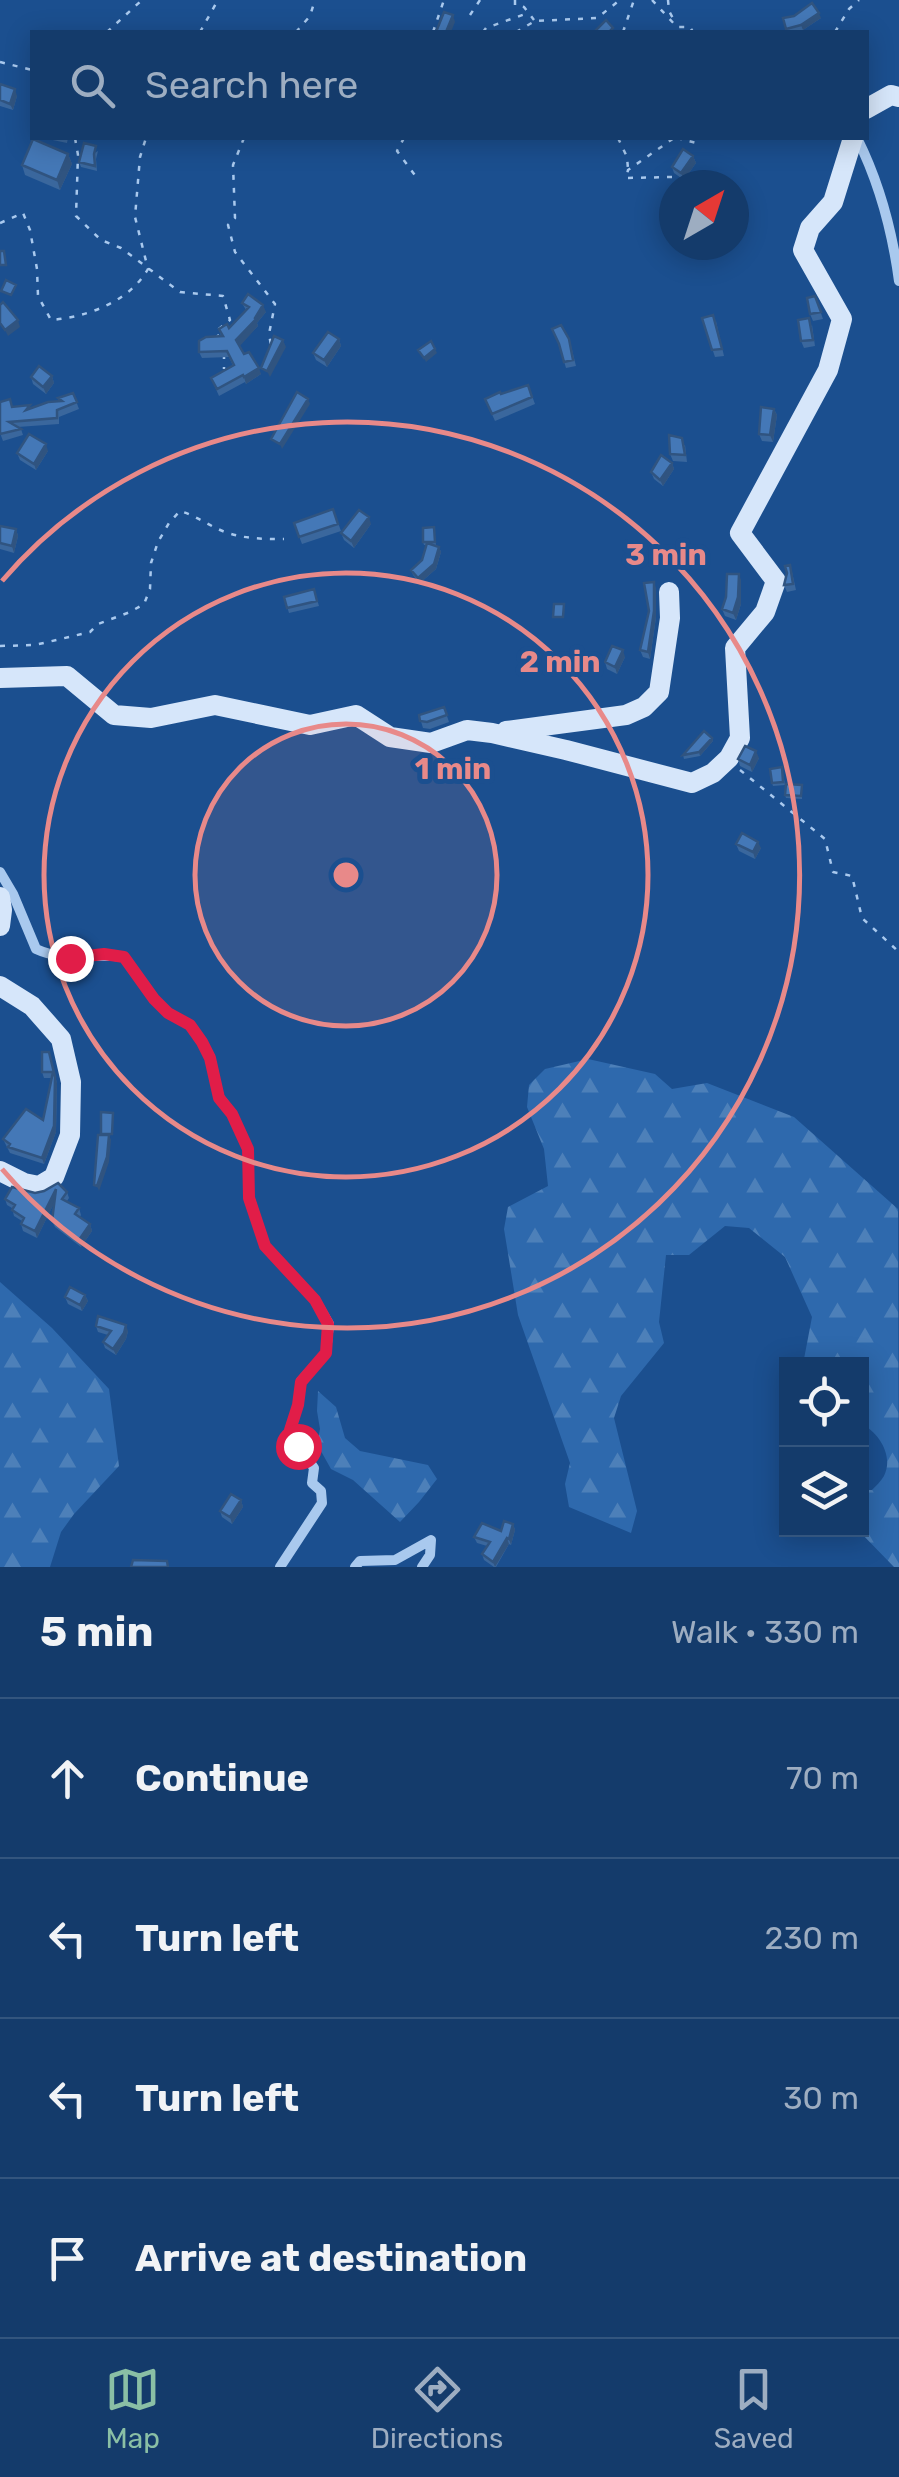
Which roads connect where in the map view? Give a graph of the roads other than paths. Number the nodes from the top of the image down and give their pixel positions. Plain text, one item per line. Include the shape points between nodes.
1 (899, 97) edge
2 (869, 107) edge
3 (854, 140) edge
4 (856, 140) edge
5 (899, 281) edge
6 (669, 592) dead end
7 (0, 678) edge
8 (492, 733) junction
9 (0, 872) edge
10 (0, 897) edge
11 (0, 926) edge
12 (0, 986) edge
13 (0, 1171) edge
14 (280, 1567) edge
15 (355, 1567) edge
16 (422, 1567) edge

1 - 2 main road
3 - 8 main road via 832,202 810,228 803,250 842,319 828,370 740,533 776,581 765,612 736,648 740,738 729,758 692,782
4 - 5 street via 874,172
6 - 8 main road via 660,692 644,707
7 - 8 main road via 68,676 114,715 151,718 215,705 310,725 356,715 390,737 431,742 466,730
9 - 14 street via 36,950 53,957 124,957 154,999 190,1025 248,1149 249,1198 265,1246 328,1324 326,1353 301,1382 290,1430 314,1468 312,1483 322,1503
10 - 11 main road
12 - 13 main road via 32,1006 61,1040 71,1082 70,1135 54,1177 40,1186
15 - 16 street via 360,1561 395,1560 430,1540

